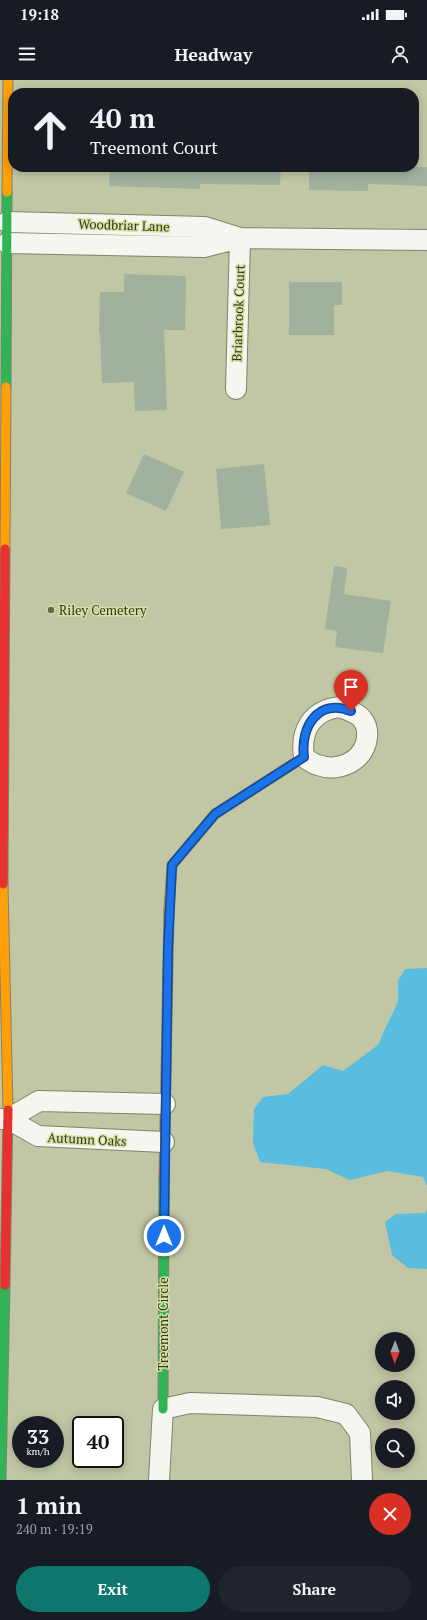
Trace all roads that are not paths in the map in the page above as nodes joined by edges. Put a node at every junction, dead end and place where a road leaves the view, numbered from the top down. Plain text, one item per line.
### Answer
1 (8, 80) edge
2 (7, 222) junction
3 (240, 238) junction
4 (427, 240) edge
5 (7, 243) junction
6 (236, 389) dead end
7 (3, 401) edge
8 (2, 642) edge
9 (304, 757) dead end
10 (2, 886) edge
11 (165, 1104) junction
12 (4, 1119) edge
13 (164, 1142) junction
14 (163, 1409) junction
15 (1, 1480) edge
16 (159, 1480) edge
17 (362, 1480) edge

1 - 2 street
2 - 3 street, Woodbriar Lane
2 - 5 street
3 - 4 street, Woodbriar Lane
3 - 5 street, Woodbriar Lane
3 - 6 street, Briarbrook Court
5 - 7 street
7 - 8 street
8 - 10 street
9 - 11 street, Treemont Circle
10 - 12 street
11 - 12 street
11 - 13 street, Treemont Circle
12 - 13 street, Autumn Oaks
12 - 15 street
13 - 14 street, Treemont Circle
14 - 16 street, Treemont Circle
14 - 17 street

